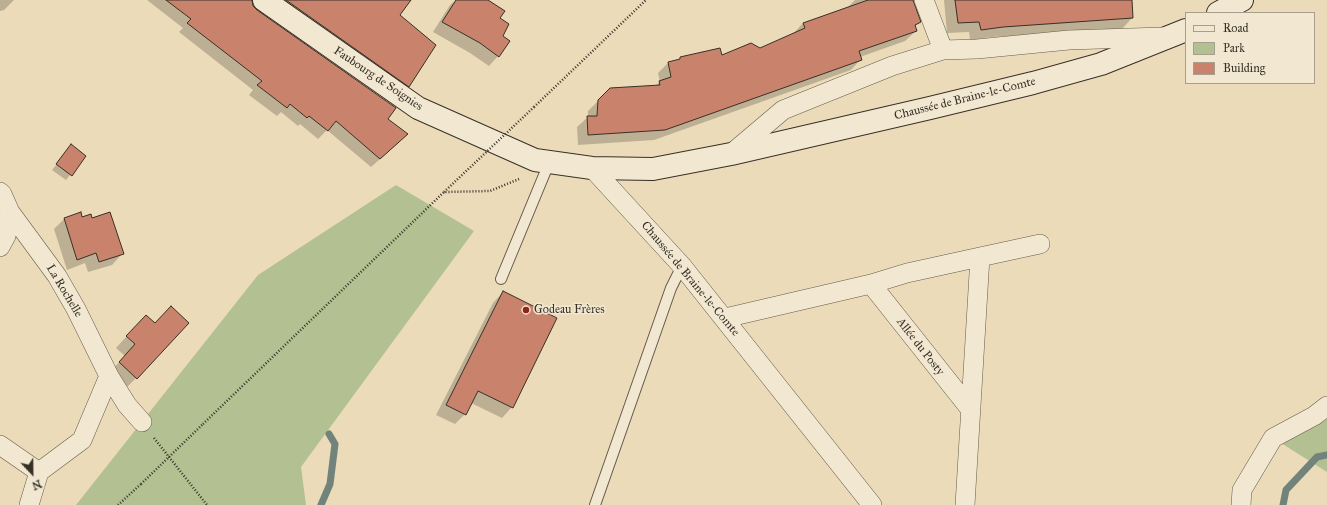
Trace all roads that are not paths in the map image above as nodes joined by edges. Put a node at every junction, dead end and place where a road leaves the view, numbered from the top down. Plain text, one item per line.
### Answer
1 (264, 0) edge
2 (924, 0) edge
3 (1242, 0) edge
4 (1220, 12) edge
5 (1179, 33) edge
6 (943, 50) junction
7 (731, 154) junction
8 (542, 161) junction
9 (592, 168) junction
10 (0, 192) edge
11 (10, 212) junction
12 (1040, 244) dead end
13 (0, 247) edge
14 (980, 257) junction
15 (682, 266) junction
16 (501, 279) dead end
17 (870, 284) junction
18 (725, 318) junction
19 (109, 376) junction
20 (1327, 406) edge
21 (971, 410) junction
22 (142, 422) road end
23 (0, 444) edge
24 (39, 472) junction
25 (29, 505) edge
26 (595, 505) edge
27 (872, 505) edge
28 (965, 505) edge
29 (1241, 505) edge

1 - 8 street, Faubourg de Soignies
2 - 6 street
3 - 4 street
5 - 6 street, Chaussée de Braine-le-Comte
5 - 7 street, Chaussée de Braine-le-Comte
6 - 7 street, Chaussée de Braine-le-Comte
7 - 9 street, Chaussée de Braine-le-Comte
8 - 9 street, Faubourg de Soignies
8 - 16 lane
9 - 15 street, Chaussée de Braine-le-Comte
10 - 11 street, La Rochelle
11 - 13 street
11 - 19 street, La Rochelle
12 - 14 street
14 - 17 street
14 - 21 street
15 - 18 street, Chaussée de Braine-le-Comte
15 - 26 lane
17 - 18 street
17 - 21 street, Allée du Posty
18 - 27 street, Chaussée de Braine-le-Comte
19 - 22 street, La Rochelle
19 - 24 street
20 - 29 street
21 - 28 street
23 - 24 street
24 - 25 street

